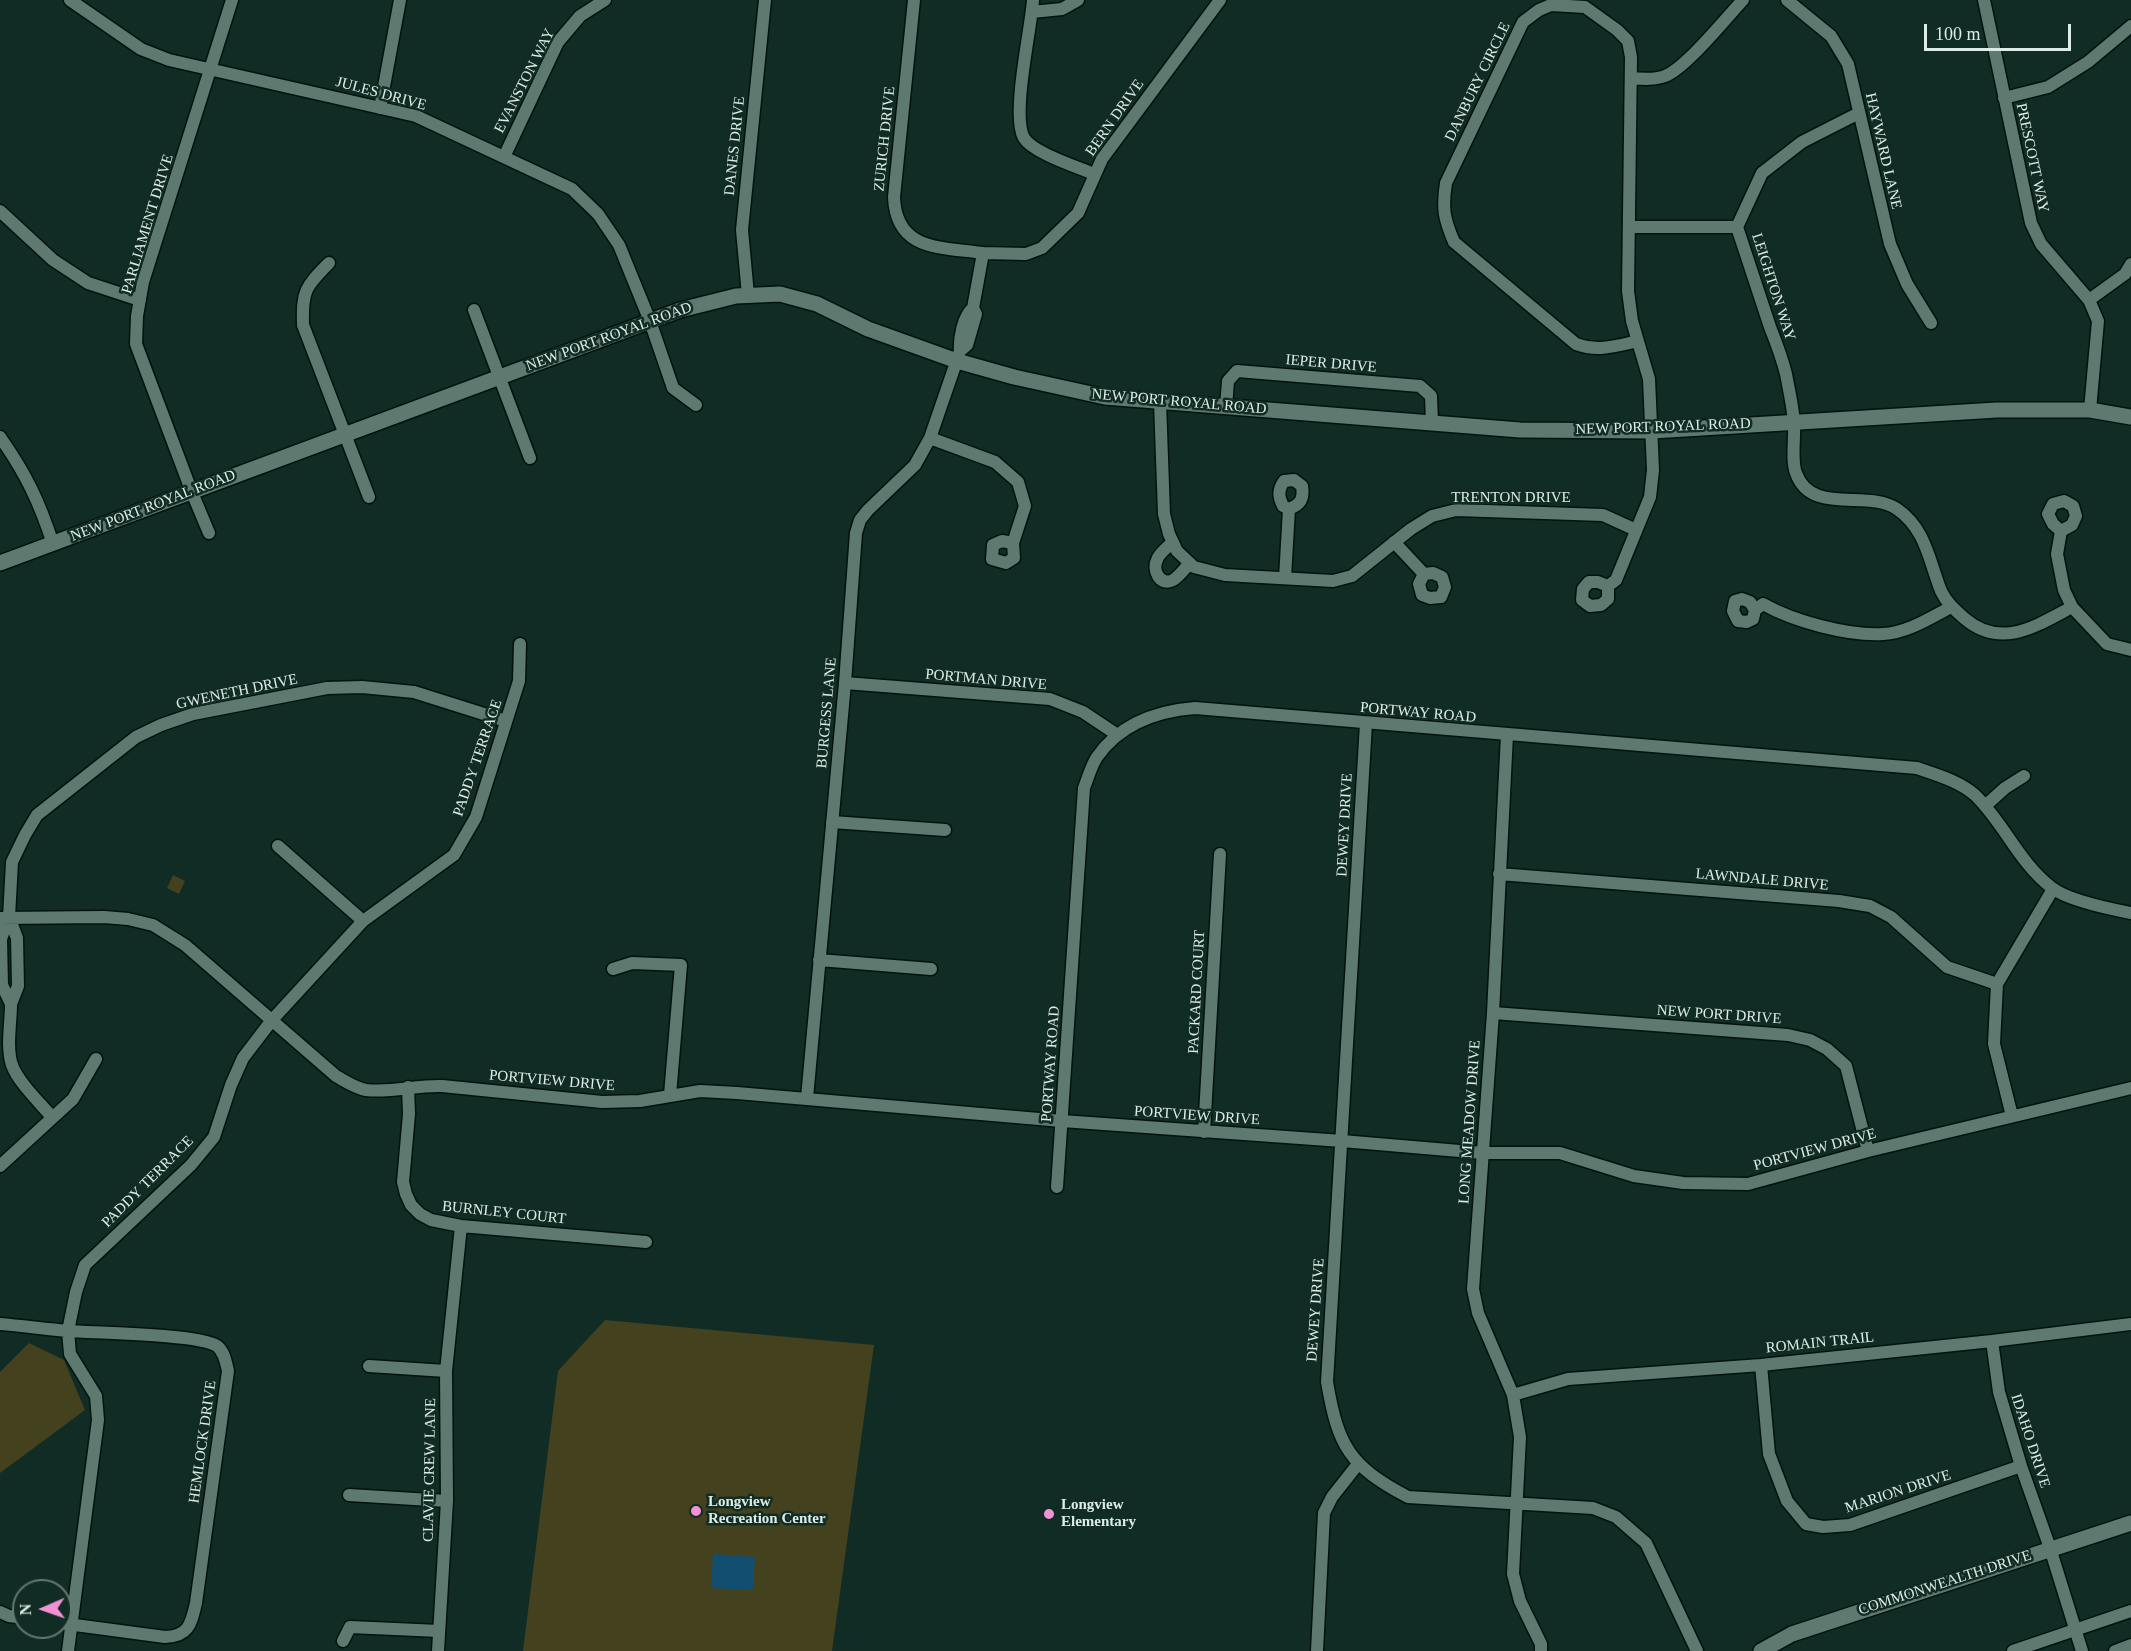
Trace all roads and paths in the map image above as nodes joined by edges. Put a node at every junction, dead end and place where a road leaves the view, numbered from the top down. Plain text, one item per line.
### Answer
1 (70, 0) edge
2 (232, 0) edge
3 (400, 0) edge
4 (605, 0) edge
5 (765, 0) edge
6 (914, 0) edge
7 (1078, 0) edge
8 (1220, 0) edge
9 (1743, 0) edge
10 (1788, 0) edge
11 (1984, 0) edge
12 (1032, 6) edge
13 (2131, 26) edge
14 (212, 69) junction
15 (1632, 78) junction
16 (2004, 98) junction
17 (380, 108) junction
18 (1859, 113) junction
19 (504, 157) junction
20 (1094, 174) junction
21 (0, 211) edge
22 (1629, 227) junction
23 (1737, 227) junction
24 (983, 253) junction
25 (329, 263) dead end
26 (2131, 264) edge
27 (748, 296) junction
28 (140, 300) junction
29 (2089, 300) junction
30 (474, 310) dead end
31 (650, 321) junction
32 (1931, 323) dead end
33 (1638, 341) junction
34 (958, 356) junction
35 (499, 377) junction
36 (1160, 402) junction
37 (696, 405) dead end
38 (1226, 407) junction
39 (2090, 410) junction
40 (2131, 417) edge
41 (1794, 422) junction
42 (1432, 423) junction
43 (1652, 431) junction
44 (343, 434) junction
45 (0, 436) edge
46 (930, 438) junction
47 (530, 458) dead end
48 (191, 490) junction
49 (369, 497) dead end
50 (1289, 509) dead end
51 (1636, 530) junction
52 (2061, 531) dead end
53 (209, 533) dead end
54 (1173, 542) junction
55 (1394, 542) junction
56 (1013, 543) dead end
57 (53, 544) junction
58 (0, 563) edge
59 (1190, 563) junction
60 (1424, 574) dead end
61 (1285, 578) junction
62 (1608, 586) dead end
63 (1951, 607) junction
64 (2072, 607) junction
65 (1755, 610) dead end
66 (520, 644) dead end
67 (2131, 650) edge
68 (845, 683) junction
69 (506, 720) junction
70 (1365, 723) junction
71 (1116, 734) junction
72 (1507, 735) junction
73 (2024, 776) dead end
74 (1985, 806) junction
75 (832, 822) junction
76 (945, 830) dead end
77 (278, 846) dead end
78 (1220, 854) dead end
79 (1499, 874) junction
80 (2053, 889) junction
81 (2131, 913) edge
82 (4, 917) edge
83 (363, 921) junction
84 (819, 960) junction
85 (613, 969) dead end
86 (931, 969) dead end
87 (1997, 984) junction
88 (1493, 1013) junction
89 (272, 1020) junction
90 (5, 1050) edge
91 (96, 1059) dead end
92 (408, 1088) junction
93 (2131, 1088) edge
94 (670, 1095) junction
95 (807, 1098) junction
96 (2012, 1116) junction
97 (52, 1117) junction
98 (1062, 1121) junction
99 (1204, 1132) junction
100 (1342, 1141) junction
101 (1868, 1151) junction
102 (1483, 1153) junction
103 (0, 1166) edge
104 (1057, 1187) dead end
105 (461, 1226) junction
106 (646, 1242) dead end
107 (0, 1324) edge
108 (2131, 1324) edge
109 (68, 1331) junction
110 (1992, 1341) junction
111 (1761, 1365) junction
112 (369, 1366) dead end
113 (446, 1371) junction
114 (1513, 1395) junction
115 (1358, 1464) junction
116 (2021, 1466) junction
117 (349, 1495) dead end
118 (447, 1501) junction
119 (1516, 1503) junction
120 (2131, 1523) edge
121 (2050, 1548) junction
122 (72, 1586) edge
123 (2131, 1611) edge
124 (72, 1625) edge
125 (2075, 1630) junction
126 (439, 1631) junction
127 (343, 1641) dead end
128 (2131, 1645) edge
129 (1544, 1649) edge
130 (438, 1651) edge
131 (1317, 1651) edge
132 (1697, 1651) edge
133 (1761, 1651) edge
134 (2013, 1651) edge
135 (2082, 1651) edge
136 (2115, 1651) edge

1 - 14 street, JULES DRIVE
2 - 14 street, PARLIAMENT DRIVE
3 - 17 street
4 - 19 street, EVANSTON WAY
5 - 27 street, DANES DRIVE
6 - 24 street, ZURICH DRIVE
7 - 12 street
8 - 20 street, BERN DRIVE
9 - 15 street
10 - 18 street, HAYWARD LANE
11 - 16 street, PRESCOTT WAY
12 - 20 street
13 - 16 street
14 - 17 street, JULES DRIVE
14 - 28 street, PARLIAMENT DRIVE
15 - 22 street, DANBURY CIRCLE
15 - 33 street, DANBURY CIRCLE
16 - 29 street, PRESCOTT WAY
17 - 19 street, JULES DRIVE
18 - 23 street, LEIGHTON WAY
18 - 32 street, HAYWARD LANE
19 - 31 street, JULES DRIVE
20 - 24 street, BERN DRIVE
21 - 28 street
22 - 23 street
22 - 33 street, DANBURY CIRCLE
23 - 41 street, LEIGHTON WAY
24 - 34 street
25 - 44 street
26 - 29 street
27 - 31 street, NEW PORT ROYAL ROAD
27 - 34 street, NEW PORT ROYAL ROAD
28 - 48 street, PARLIAMENT DRIVE
29 - 39 street, PRESCOTT WAY
30 - 35 street
31 - 35 street, NEW PORT ROYAL ROAD
31 - 37 street, JULES DRIVE
33 - 43 street, DANBURY CIRCLE
34 - 36 street, NEW PORT ROYAL ROAD
34 - 46 street, BURGESS LANE
35 - 44 street, NEW PORT ROYAL ROAD
35 - 47 street
36 - 38 street, NEW PORT ROYAL ROAD
36 - 54 street
38 - 42 street, NEW PORT ROYAL ROAD
38 - 42 street, IEPER DRIVE
39 - 40 street, NEW PORT ROYAL ROAD
39 - 41 street, NEW PORT ROYAL ROAD
41 - 43 street, NEW PORT ROYAL ROAD
41 - 63 street, LEIGHTON WAY
42 - 43 street, NEW PORT ROYAL ROAD
43 - 51 street, DANBURY CIRCLE
44 - 48 street, NEW PORT ROYAL ROAD
44 - 49 street
45 - 57 street
46 - 56 street
46 - 68 street, BURGESS LANE
48 - 53 street, PARLIAMENT DRIVE
48 - 57 street, NEW PORT ROYAL ROAD
50 - 61 street
51 - 55 street, TRENTON DRIVE
51 - 62 street, DANBURY CIRCLE
52 - 64 street
54 - 59 street
54 - 59 street
55 - 60 street
55 - 61 street, TRENTON DRIVE
57 - 58 street, NEW PORT ROYAL ROAD
59 - 61 street, TRENTON DRIVE
63 - 64 street
63 - 65 street
64 - 67 street
66 - 69 street, PADDY TERRACE
68 - 71 street, PORTMAN DRIVE
68 - 75 street, BURGESS LANE
69 - 82 street, GWENETH DRIVE
69 - 83 street, PADDY TERRACE
70 - 71 street, PORTWAY ROAD
70 - 72 street, PORTWAY ROAD
70 - 100 street, DEWEY DRIVE
71 - 98 street, PORTWAY ROAD
72 - 74 street, PORTWAY ROAD
72 - 79 street, LONG MEADOW DRIVE
73 - 74 street
74 - 80 street, PORTWAY ROAD
75 - 76 street
75 - 84 street, BURGESS LANE
77 - 83 street
78 - 99 street, PACKARD COURT
79 - 87 street, LAWNDALE DRIVE
79 - 88 street, LONG MEADOW DRIVE
80 - 81 street, PORTWAY ROAD
80 - 87 street
82 - 89 street, PORTVIEW DRIVE
82 - 90 street, GWENETH DRIVE
83 - 89 street, PADDY TERRACE
84 - 86 street
84 - 95 street, BURGESS LANE
85 - 94 street
87 - 96 street
88 - 101 street, NEW PORT DRIVE
88 - 102 street, LONG MEADOW DRIVE
89 - 92 street, PORTVIEW DRIVE
89 - 109 street, PADDY TERRACE
90 - 97 street, GWENETH DRIVE
91 - 97 street
92 - 94 street, PORTVIEW DRIVE
92 - 105 street, BURNLEY COURT
93 - 96 street, PORTVIEW DRIVE
94 - 95 street, PORTVIEW DRIVE
95 - 98 street, PORTVIEW DRIVE
96 - 101 street, PORTVIEW DRIVE
97 - 103 street
98 - 99 street, PORTVIEW DRIVE
98 - 104 street, PORTWAY ROAD
99 - 100 street, PORTVIEW DRIVE
100 - 102 street, PORTVIEW DRIVE
100 - 115 street, DEWEY DRIVE
101 - 102 street, PORTVIEW DRIVE
102 - 114 street, LONG MEADOW DRIVE
105 - 106 street, BURNLEY COURT
105 - 113 street, CLAVIE CREW LANE
107 - 109 street, HEMLOCK DRIVE
108 - 110 street, ROMAIN TRAIL
109 - 122 street, PADDY TERRACE
109 - 124 street, HEMLOCK DRIVE
110 - 111 street, ROMAIN TRAIL
110 - 116 street, IDAHO DRIVE
111 - 114 street, ROMAIN TRAIL
111 - 116 street, MARION DRIVE
112 - 113 street
113 - 118 street, CLAVIE CREW LANE
114 - 119 street, LONG MEADOW DRIVE
115 - 119 street, DEWEY DRIVE
115 - 131 street
116 - 121 street, IDAHO DRIVE
117 - 118 street
118 - 126 street, CLAVIE CREW LANE
119 - 129 street, LONG MEADOW DRIVE
119 - 132 street, DEWEY DRIVE
120 - 121 street, COMMONWEALTH DRIVE
121 - 125 street, IDAHO DRIVE
121 - 133 street, COMMONWEALTH DRIVE
123 - 125 street
125 - 134 street
125 - 135 street, IDAHO DRIVE
126 - 127 street
126 - 130 street, CLAVIE CREW LANE
128 - 136 street

